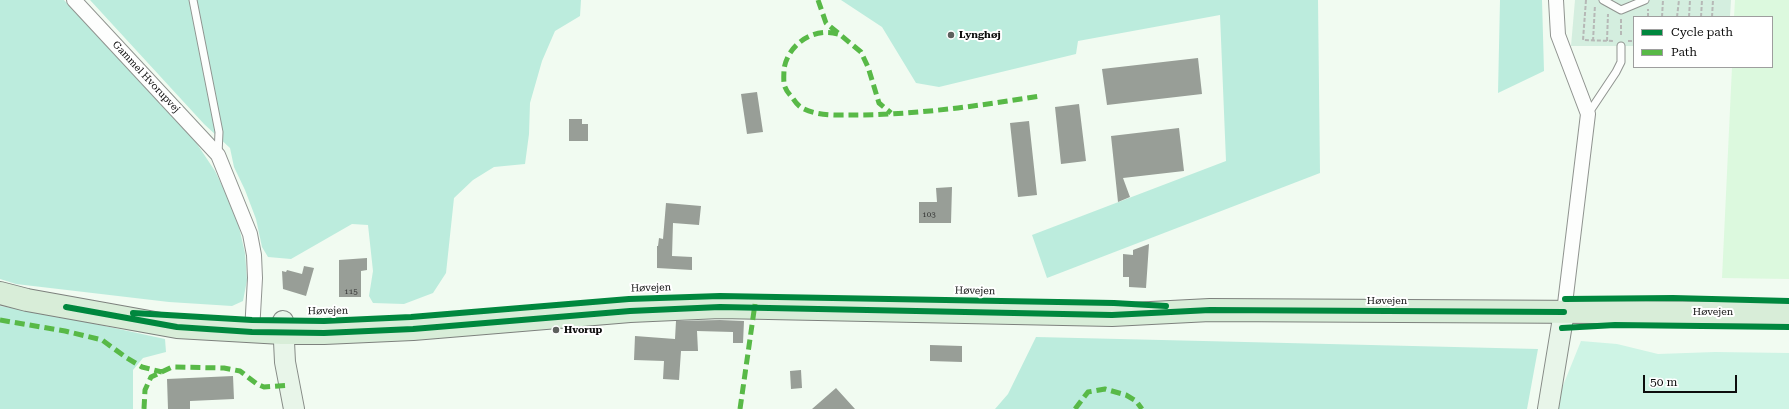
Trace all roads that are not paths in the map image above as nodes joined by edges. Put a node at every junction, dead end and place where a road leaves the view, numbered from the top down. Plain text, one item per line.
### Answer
1 (74, 0) edge
2 (193, 0) edge
3 (1556, 0) edge
4 (1645, 0) edge
5 (1605, 1) edge
6 (1621, 44) road end
7 (1588, 114) junction
8 (218, 154) junction
9 (0, 293) edge
10 (1564, 312) junction
11 (1789, 313) edge
12 (252, 326) junction
13 (283, 327) junction
14 (294, 409) edge
15 (1548, 409) edge

1 - 8 street, Gammel Hvorupvej
2 - 8 lane, Gammel Hvorupvej
3 - 7 street
4 - 5 lane
6 - 7 lane
7 - 10 street
8 - 12 street, Gammel Hvorupvej
9 - 12 main road, Høvejen
10 - 11 main road, Høvejen
10 - 13 main road, Høvejen
10 - 15 street
12 - 13 main road, Høvejen
13 - 14 street

